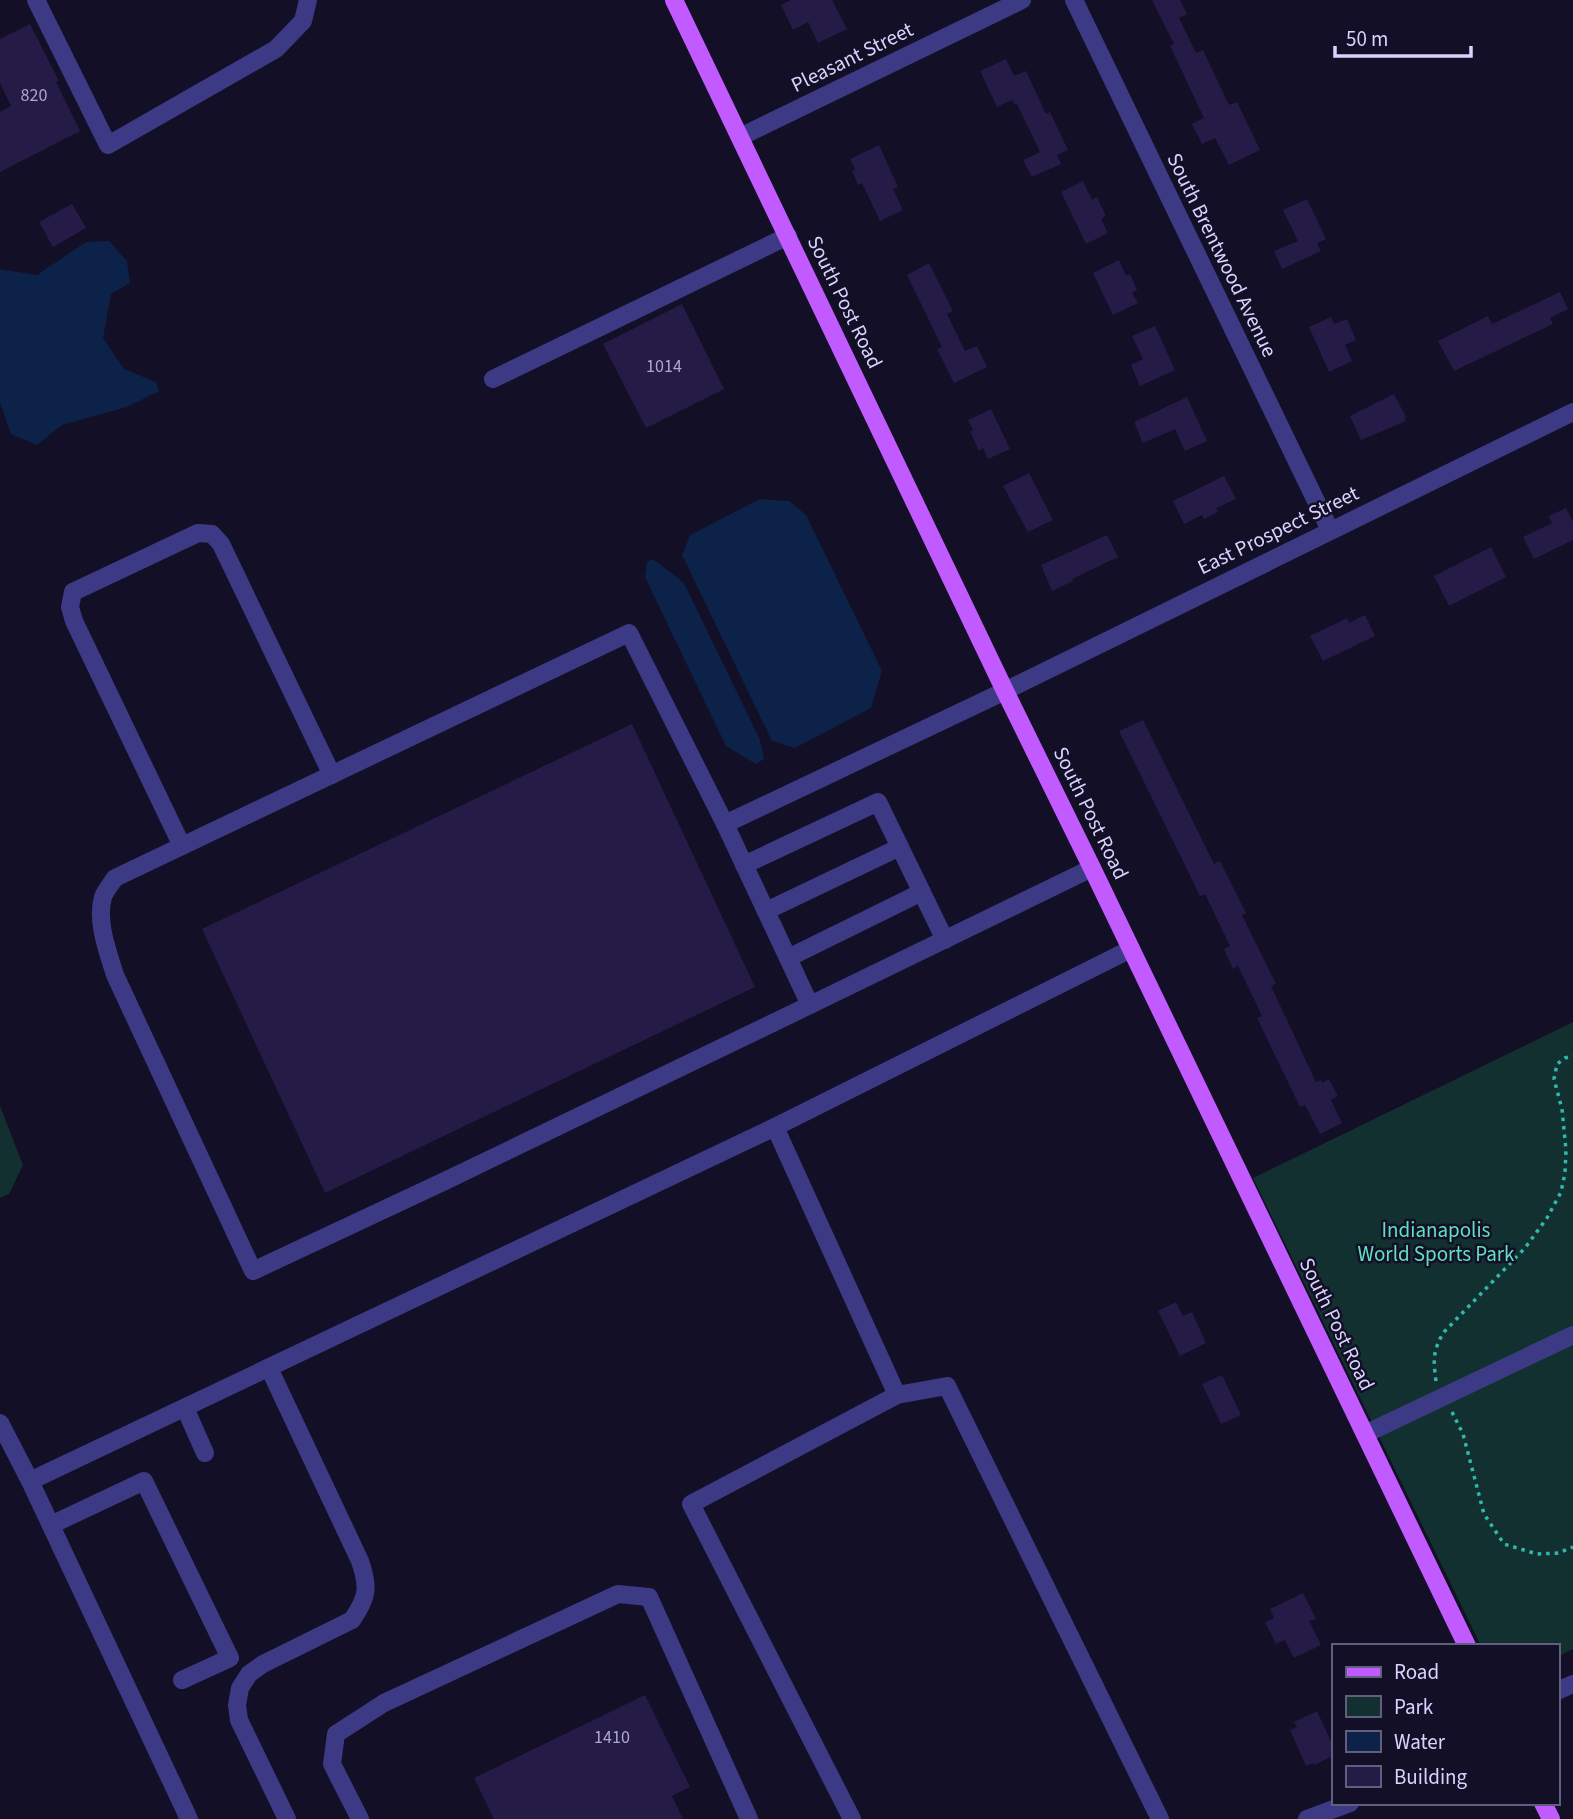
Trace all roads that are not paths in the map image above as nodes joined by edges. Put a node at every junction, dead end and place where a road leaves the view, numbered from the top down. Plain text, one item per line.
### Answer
1 (36, 0) edge
2 (308, 0) edge
3 (674, 0) edge
4 (1022, 0) edge
5 (1074, 0) edge
6 (740, 137) junction
7 (788, 236) junction
8 (493, 379) dead end
9 (1573, 412) edge
10 (1330, 530) junction
11 (1005, 691) junction
12 (332, 775) junction
13 (725, 824) junction
14 (182, 846) junction
15 (900, 848) junction
16 (744, 865) junction
17 (1092, 868) junction
18 (922, 892) junction
19 (766, 911) junction
20 (944, 940) junction
21 (1131, 948) junction
22 (788, 958) junction
23 (810, 1005) junction
24 (775, 1128) junction
25 (1573, 1335) edge
26 (269, 1368) junction
27 (897, 1395) junction
28 (185, 1408) junction
29 (0, 1423) edge
30 (1365, 1434) junction
31 (205, 1453) dead end
32 (30, 1481) junction
33 (51, 1525) junction
34 (1466, 1644) edge
35 (182, 1680) dead end
36 (1345, 1805) edge
37 (189, 1819) edge
38 (287, 1819) edge
39 (360, 1819) edge
40 (749, 1819) edge
41 (852, 1819) edge
42 (1160, 1819) edge
43 (1307, 1819) edge

1 - 2 street
3 - 6 main road, South Post Road
4 - 6 street, Pleasant Street
5 - 10 street, South Brentwood Avenue
6 - 7 main road, South Post Road
7 - 8 street
7 - 11 main road, South Post Road
9 - 10 street, East Prospect Street
10 - 11 street, East Prospect Street
11 - 13 street, East Prospect Street
11 - 17 main road, South Post Road
12 - 13 street
12 - 14 street
12 - 14 street
13 - 16 street
14 - 23 street
15 - 16 street
15 - 18 street
15 - 19 street
16 - 19 street
17 - 20 street
17 - 21 main road, South Post Road
18 - 20 street
18 - 22 street
19 - 22 street
20 - 23 street
21 - 24 street
21 - 30 main road, South Post Road
22 - 23 street
24 - 26 street
24 - 27 street
25 - 30 street
26 - 28 street
26 - 38 street
27 - 41 street
27 - 42 street
28 - 31 street
28 - 32 street
29 - 32 street
30 - 34 main road, South Post Road
32 - 33 street
33 - 35 street
33 - 37 street
36 - 43 street
39 - 40 street

